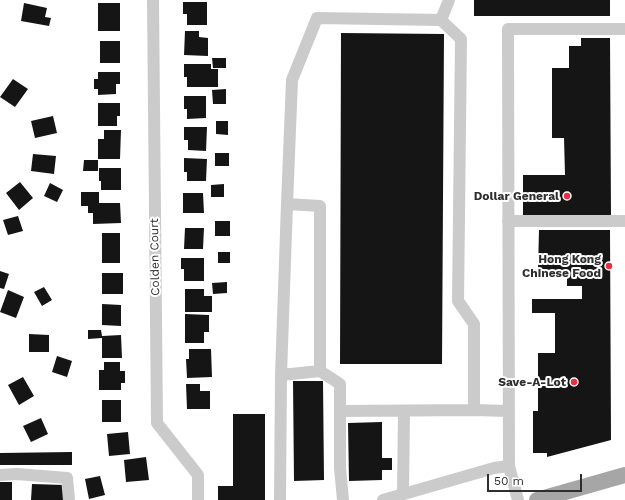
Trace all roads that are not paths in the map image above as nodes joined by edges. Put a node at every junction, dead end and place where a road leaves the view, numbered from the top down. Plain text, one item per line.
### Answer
1 (152, 0) edge
2 (449, 0) edge
3 (441, 20) junction
4 (625, 29) edge
5 (287, 204) junction
6 (508, 222) junction
7 (625, 222) edge
8 (320, 371) junction
9 (281, 374) junction
10 (474, 410) junction
11 (340, 411) junction
12 (404, 411) junction
13 (508, 411) junction
14 (509, 466) junction
15 (0, 475) edge
16 (625, 475) edge
17 (403, 494) junction
18 (69, 500) edge
19 (198, 500) edge
20 (280, 500) edge
21 (343, 500) edge
22 (383, 500) edge
23 (518, 500) edge
24 (537, 500) edge

1 - 19 street, Colden Court
2 - 3 street
3 - 5 street
3 - 10 street
4 - 6 street
5 - 8 street
5 - 9 street
6 - 7 street
6 - 13 street
8 - 9 street
8 - 11 street
9 - 20 street
10 - 12 street
10 - 13 street
11 - 12 street
11 - 21 street
12 - 17 street
13 - 14 street
14 - 17 street
14 - 23 street
15 - 18 street
16 - 24 main road
17 - 22 street

